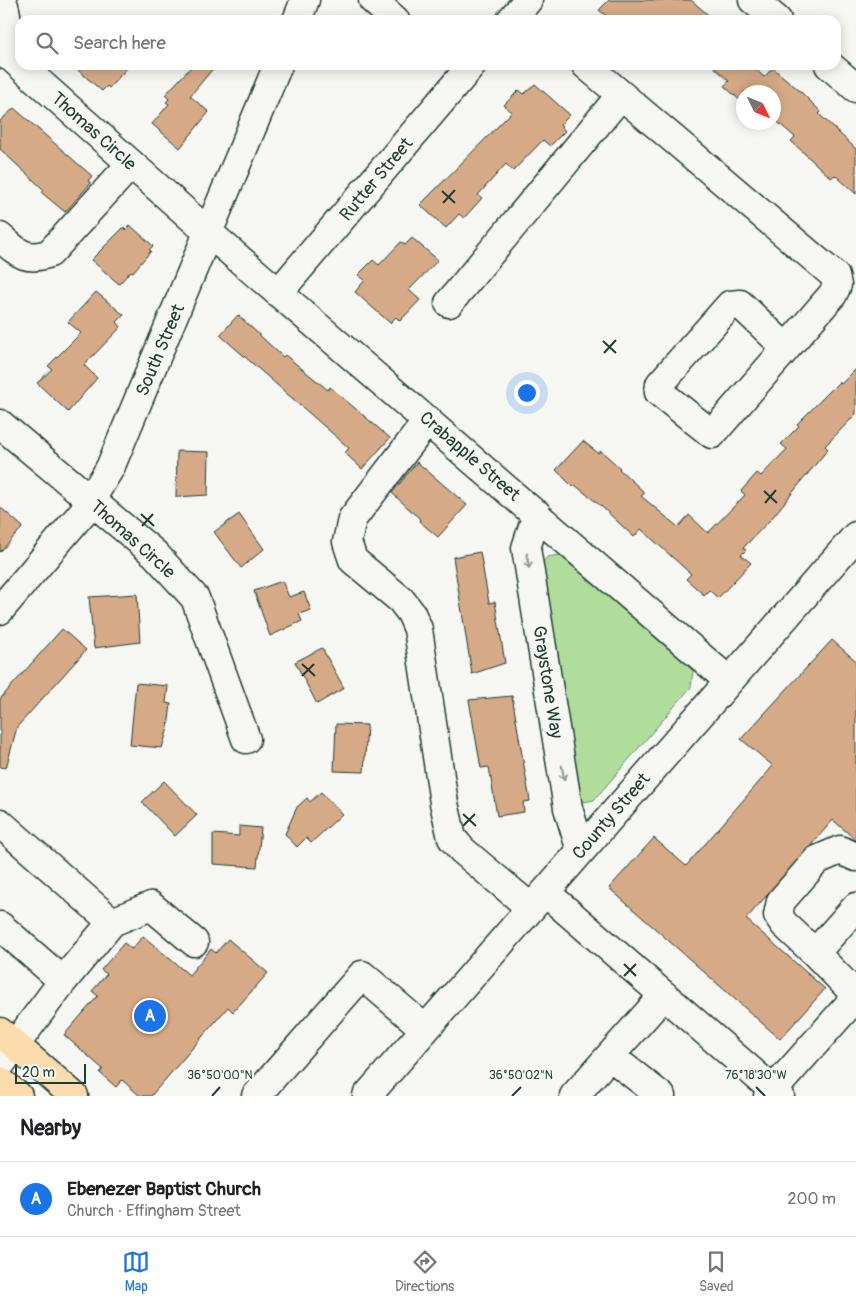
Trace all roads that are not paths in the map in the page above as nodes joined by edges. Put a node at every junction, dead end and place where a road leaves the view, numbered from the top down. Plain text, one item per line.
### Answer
1 (2, 0) edge
2 (305, 0) edge
3 (373, 0) edge
4 (753, 0) edge
5 (299, 15) edge
6 (390, 15) edge
7 (770, 15) edge
8 (2, 52) edge
9 (15, 63) edge
10 (23, 70) edge
11 (276, 70) edge
12 (459, 70) edge
13 (592, 70) edge
14 (621, 95) junction
15 (131, 164) junction
16 (209, 233) junction
17 (0, 237) edge
18 (279, 292) junction
19 (450, 303) dead end
20 (785, 347) junction
21 (428, 420) junction
22 (0, 424) edge
23 (91, 500) junction
24 (537, 514) junction
25 (856, 536) edge
26 (0, 610) edge
27 (729, 682) junction
28 (246, 739) dead end
29 (0, 823) edge
30 (581, 851) junction
31 (856, 857) edge
32 (538, 900) junction
33 (856, 907) edge
34 (112, 922) junction
35 (0, 926) edge
36 (194, 942) dead end
37 (815, 953) junction
38 (63, 980) junction
39 (664, 995) junction
40 (856, 996) edge
41 (425, 1029) junction
42 (5, 1048) edge
43 (610, 1056) junction
44 (0, 1081) edge
45 (774, 1094) edge
46 (18, 1096) edge
47 (74, 1096) edge
48 (256, 1096) edge
49 (367, 1096) edge
50 (574, 1096) edge
51 (661, 1096) edge

1 - 8 street
2 - 5 street
3 - 6 street
4 - 7 street
8 - 9 street, Thomas Circle
10 - 15 street, Thomas Circle
11 - 16 street, South Street
12 - 18 street, Rutter Street
13 - 14 street
14 - 19 street
14 - 20 street
15 - 16 street, Thomas Circle
15 - 17 street
16 - 18 street, Crabapple Street
16 - 23 street, South Street
18 - 21 street, Crabapple Street
20 - 20 street
21 - 24 street, Crabapple Street
21 - 32 street
22 - 23 street, Thomas Circle
23 - 26 street, South Street
23 - 28 street, Thomas Circle
24 - 27 street, Crabapple Street
24 -> 30 street, Graystone Way
25 - 27 street, County Street
27 - 30 street, County Street
29 - 34 street
30 - 32 street, County Street
31 - 37 street
32 - 39 street
32 - 41 street, County Street
33 - 37 street
34 - 36 street
34 - 38 street
35 - 38 street
37 - 40 street
38 - 42 street
39 - 43 street
39 - 45 street
40 - 45 street
41 - 48 street
41 - 49 street, County Street
42 - 47 main road
43 - 50 street
43 - 51 street
44 - 46 main road

